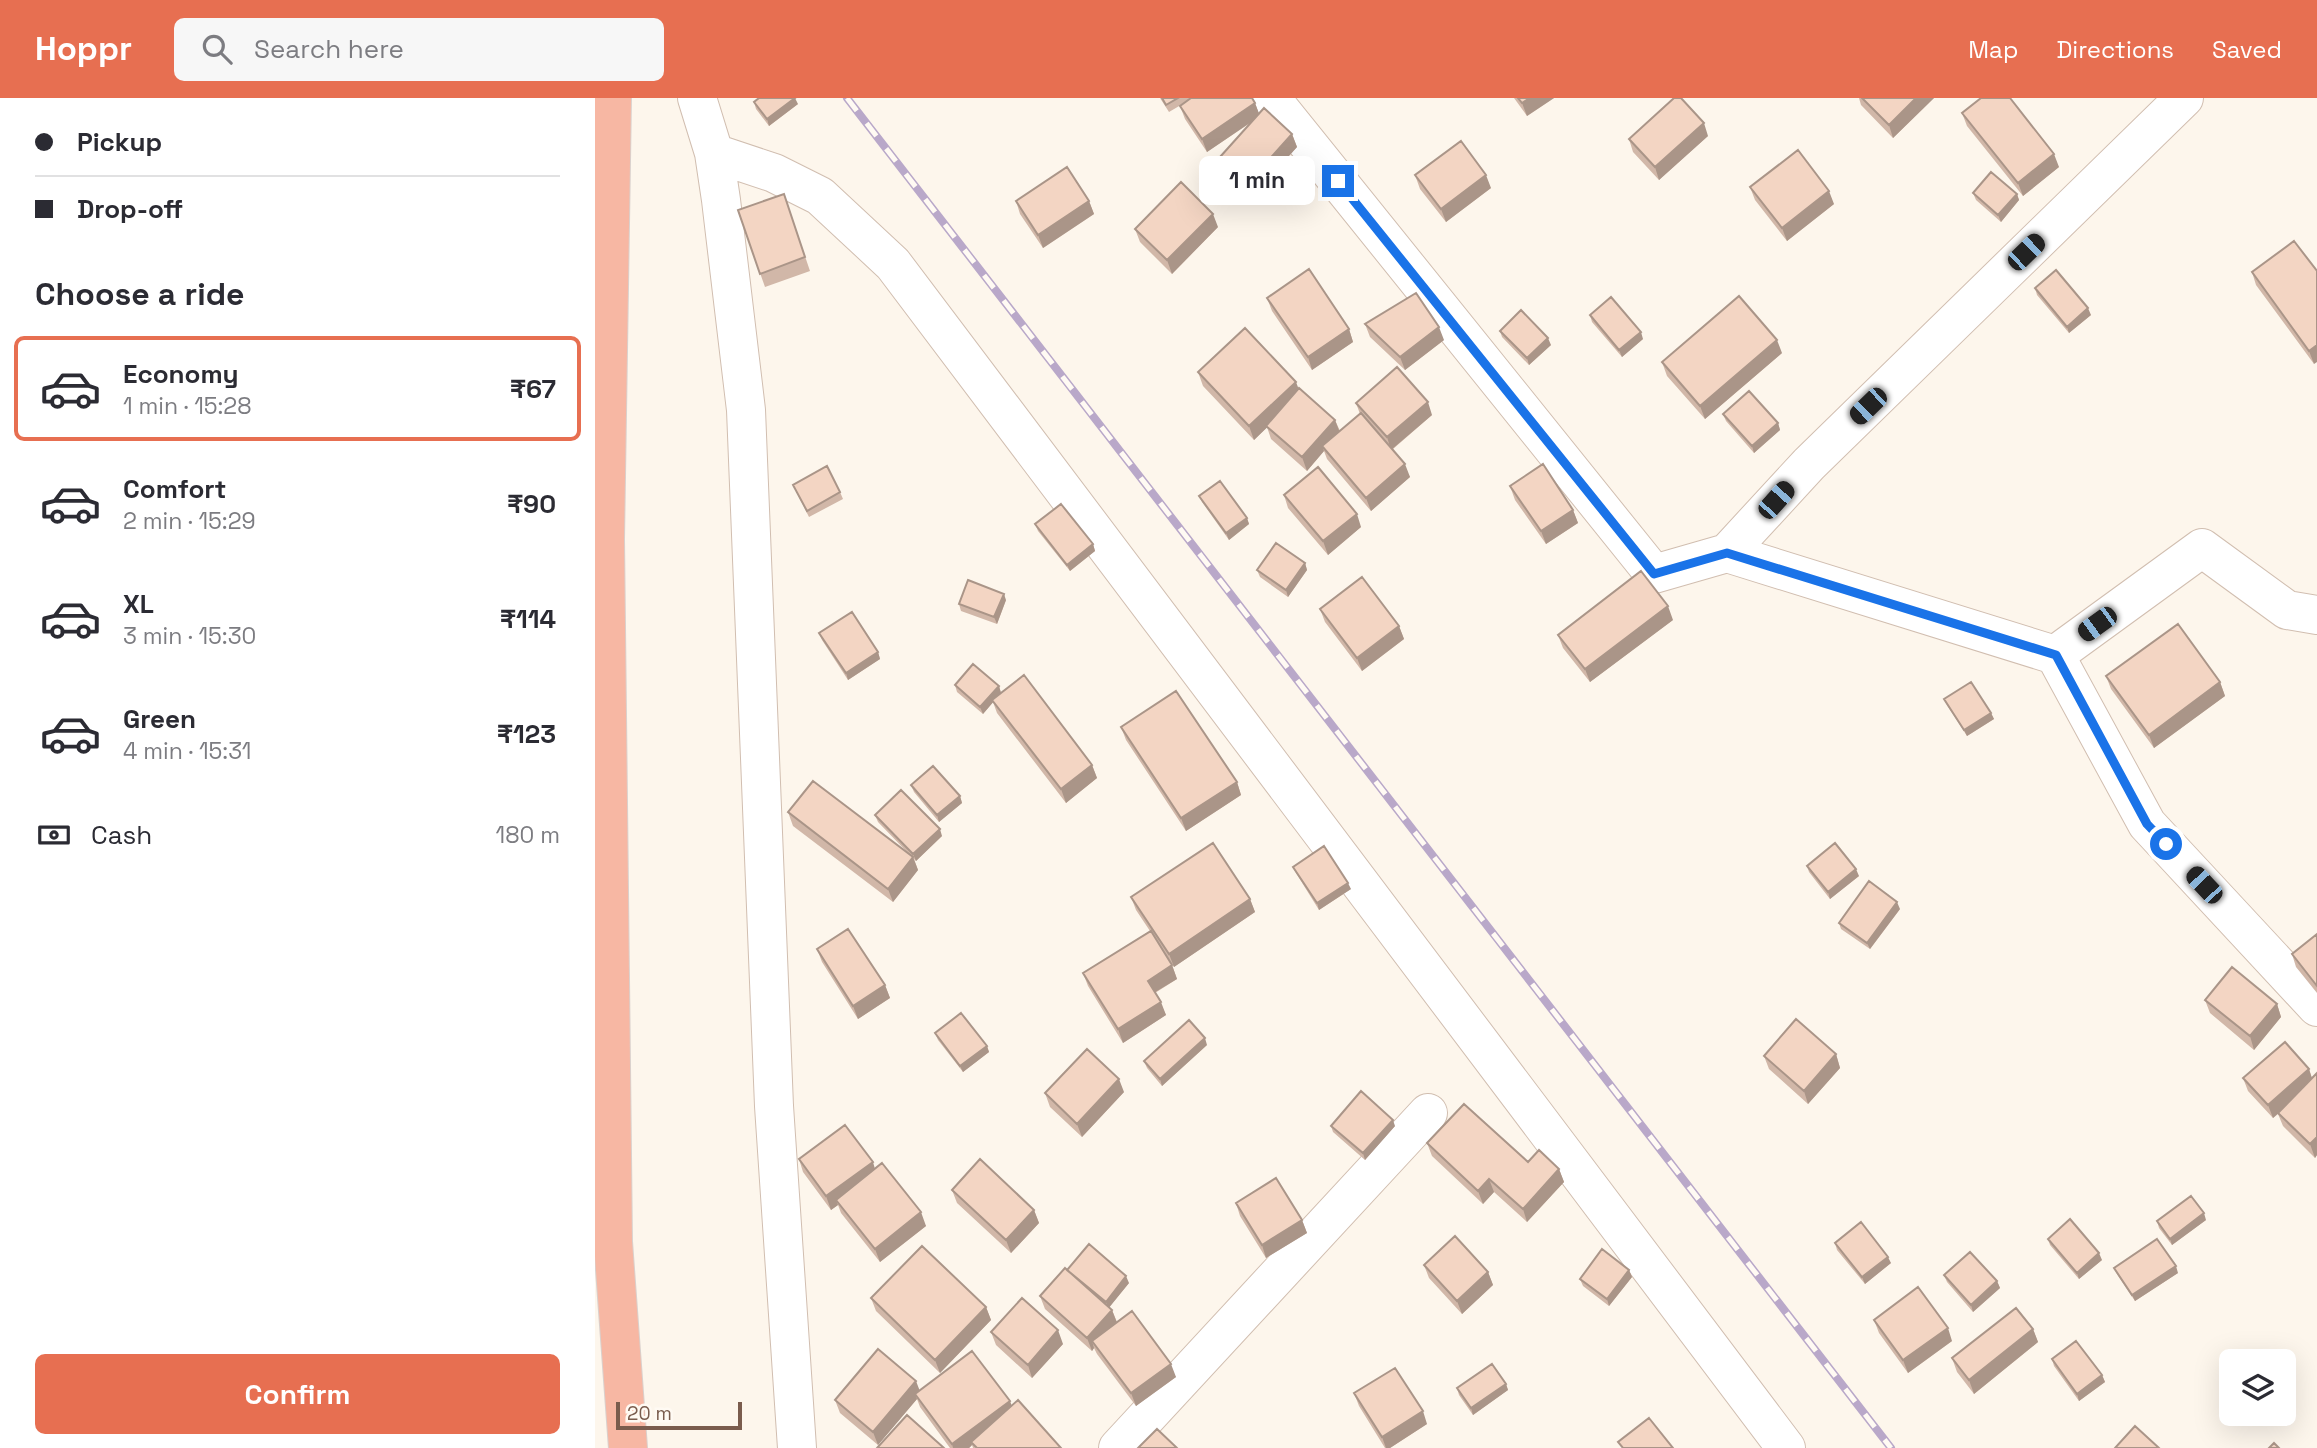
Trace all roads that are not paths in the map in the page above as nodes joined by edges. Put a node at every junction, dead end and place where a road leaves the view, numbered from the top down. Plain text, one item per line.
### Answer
1 (613, 98) edge
2 (697, 98) edge
3 (1271, 98) edge
4 (2184, 98) edge
5 (714, 153) junction
6 (1727, 553) junction
7 (2317, 615) edge
8 (2056, 655) junction
9 (2317, 1007) edge
10 (1428, 1114) dead end
11 (628, 1448) edge
12 (797, 1448) edge
13 (1118, 1448) edge
14 (1786, 1448) edge

1 - 11 highway
2 - 5 street
3 - 6 street
4 - 6 street
5 - 12 street
5 - 14 street
6 - 8 street
7 - 8 street
8 - 9 street
10 - 13 street

